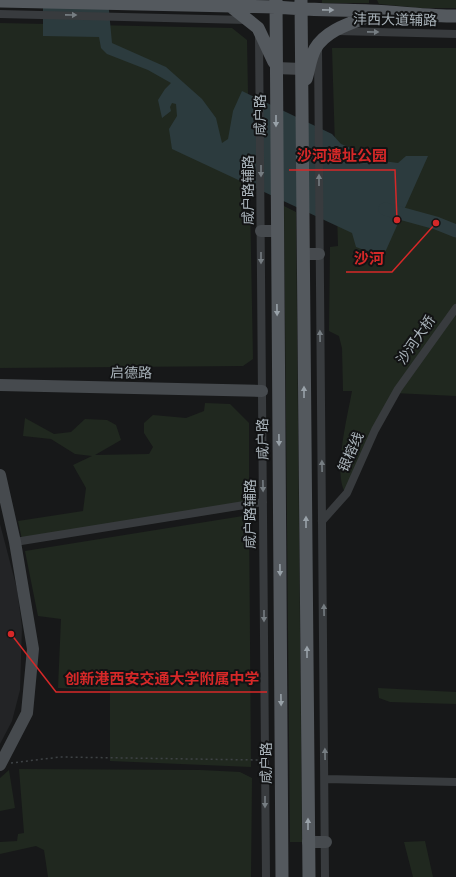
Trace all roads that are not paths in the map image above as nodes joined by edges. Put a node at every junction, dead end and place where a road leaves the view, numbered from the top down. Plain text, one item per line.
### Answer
1 (0, 1) edge
2 (276, 3) edge
3 (302, 5) edge
4 (229, 6) junction
5 (33, 8) junction
6 (375, 8) edge
7 (0, 14) edge
8 (456, 16) edge
9 (248, 20) junction
10 (259, 30) junction
11 (334, 31) junction
12 (456, 34) edge
13 (318, 45) junction
14 (276, 66) junction
15 (302, 69) junction
16 (302, 94) junction
17 (261, 231) junction
18 (277, 231) junction
19 (303, 254) junction
20 (319, 254) junction
21 (456, 308) edge
22 (0, 385) edge
23 (398, 389) joint
24 (262, 391) junction
25 (0, 475) edge
26 (263, 502) junction
27 (322, 521) junction
28 (15, 542) junction
29 (0, 765) edge
30 (326, 779) junction
31 (456, 782) edge
32 (308, 842) junction
33 (326, 842) junction
34 (266, 877) edge
35 (282, 877) edge
36 (309, 877) edge
37 (325, 877) edge

1 - 5 main road
2 - 3 main road
2 - 4 main road
2 - 14 main road, 咸户路
3 -> 6 main road
3 - 15 main road
4 - 5 main road
4 - 9 main road
5 - 7 street
5 -> 9 street
6 - 8 main road
6 - 11 main road
9 - 10 main road
10 - 14 main road
10 -> 17 street, 咸户路辅路
11 -> 12 street, 沣西大道辅路
11 - 13 main road
13 - 16 main road
20 -> 13 street
14 - 15 street
14 -> 18 main road, 咸户路
15 - 16 main road
16 - 19 main road
17 - 18 street
17 -> 24 street, 咸户路辅路
18 -> 35 main road, 咸户路
19 - 20 street
32 -> 19 main road
27 -> 20 street
21 - 23 street, 沙河大桥
22 - 24 street, 启德路
23 - 27 street, 银榕线
24 -> 26 street, 咸户路辅路
25 - 28 street
26 - 28 street
26 -> 34 street, 咸户路辅路
30 -> 27 street
28 - 29 street
30 - 31 street
30 - 33 street
32 - 33 street
32 - 36 main road
33 - 37 street

